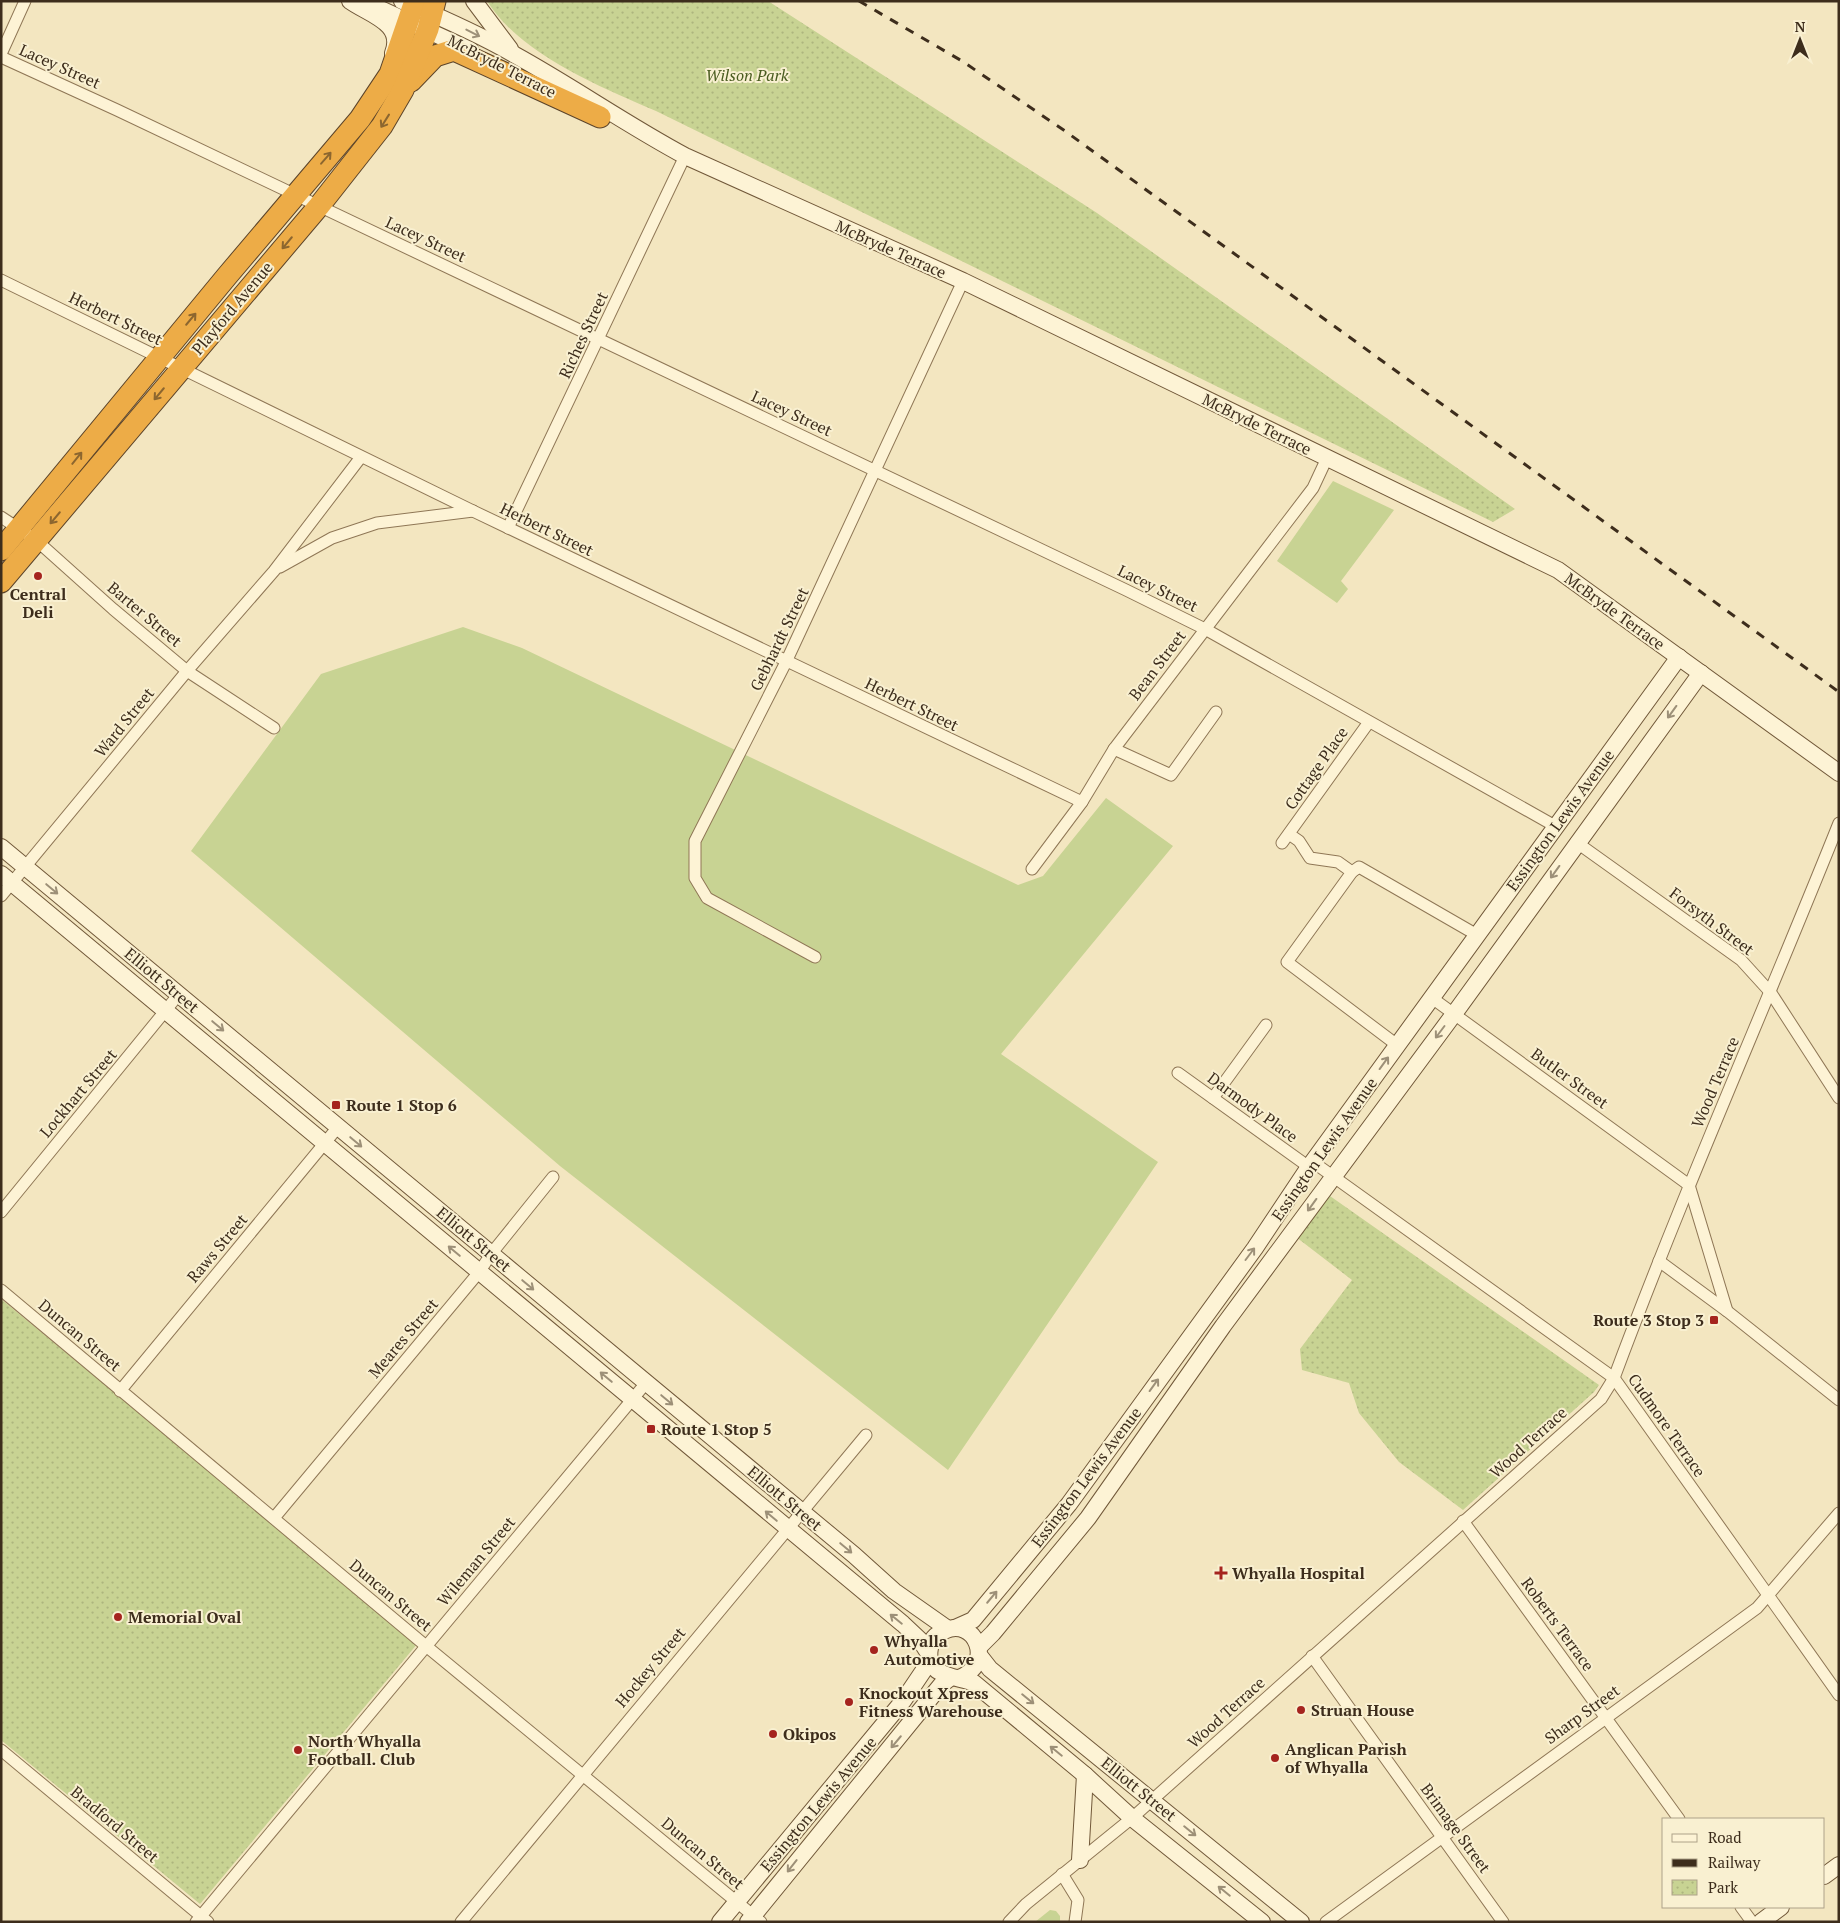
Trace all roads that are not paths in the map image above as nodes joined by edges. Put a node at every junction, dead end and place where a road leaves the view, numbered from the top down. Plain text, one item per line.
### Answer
1 (25, 1) edge
2 (350, 1) edge
3 (362, 1) edge
4 (474, 1) edge
5 (419, 11) edge
6 (514, 54) junction
7 (1, 56) edge
8 (403, 90) junction
9 (368, 108) junction
10 (600, 117) junction
11 (641, 132) junction
12 (685, 156) junction
13 (295, 195) junction
14 (319, 206) junction
15 (1, 280) edge
16 (963, 281) junction
17 (599, 340) junction
18 (159, 357) junction
19 (180, 369) junction
20 (361, 457) junction
21 (1327, 458) junction
22 (875, 470) junction
23 (473, 512) junction
24 (1, 517) edge
25 (508, 528) junction
26 (28, 534) junction
27 (1, 550) edge
28 (274, 570) junction
29 (1, 582) edge
30 (1205, 629) junction
31 (1679, 658) junction
32 (786, 662) junction
33 (187, 671) junction
34 (1701, 673) junction
35 (1216, 712) dead end
36 (1369, 722) junction
37 (274, 728) dead end
38 (1114, 749) junction
39 (1839, 773) edge
40 (1082, 802) junction
41 (1839, 822) edge
42 (1555, 826) junction
43 (1289, 834) junction
44 (1576, 842) junction
45 (1282, 843) dead end
46 (1, 847) edge
47 (26, 867) junction
48 (1032, 868) dead end
49 (1352, 872) junction
50 (7, 879) edge
51 (1, 896) edge
52 (1477, 935) junction
53 (815, 957) dead end
54 (1771, 993) junction
55 (179, 994) junction
56 (1432, 998) junction
57 (167, 1011) junction
58 (1454, 1014) junction
59 (1266, 1025) dead end
60 (1397, 1045) junction
61 (1178, 1073) dead end
62 (1213, 1098) junction
63 (1839, 1098) edge
64 (338, 1127) junction
65 (325, 1143) junction
66 (1311, 1164) junction
67 (1332, 1176) junction
68 (553, 1178) dead end
69 (1689, 1185) junction
70 (1, 1212) edge
71 (491, 1254) junction
72 (1659, 1261) junction
73 (479, 1272) junction
74 (1, 1290) edge
75 (1727, 1311) junction
76 (1614, 1378) junction
77 (646, 1383) junction
78 (120, 1391) junction
79 (632, 1399) junction
80 (1839, 1400) edge
81 (866, 1435) dead end
82 (801, 1511) junction
83 (1839, 1514) edge
84 (274, 1518) junction
85 (1463, 1520) junction
86 (787, 1529) junction
87 (1768, 1596) junction
88 (952, 1628) junction
89 (426, 1646) junction
90 (979, 1651) junction
91 (1312, 1656) junction
92 (930, 1657) junction
93 (955, 1678) junction
94 (1839, 1694) edge
95 (1606, 1717) junction
96 (1, 1750) edge
97 (582, 1774) junction
98 (1084, 1775) junction
99 (1152, 1800) junction
100 (1132, 1818) junction
101 (1677, 1818) edge
102 (1442, 1835) junction
103 (1080, 1860) junction
104 (1839, 1865) edge
105 (1062, 1874) junction
106 (1825, 1875) edge
107 (736, 1902) junction
108 (1742, 1908) edge
109 (1780, 1908) edge
110 (754, 1919) edge
111 (202, 1920) edge
112 (461, 1922) edge
113 (720, 1922) edge
114 (1009, 1922) edge
115 (1076, 1922) edge
116 (1262, 1922) edge
117 (1300, 1922) edge
118 (1326, 1922) edge
119 (1503, 1922) edge
120 (1752, 1922) edge
121 (1760, 1922) edge

1 - 7 street
2 - 9 main road
3 - 5 main road, McBryde Terrace
4 - 6 main road
5 -> 6 main road, McBryde Terrace
5 - 8 highway, Playford Avenue
5 - 9 highway, Playford Avenue
5 - 10 main road, McBryde Terrace
6 - 11 main road, McBryde Terrace
7 - 13 street, Lacey Street
8 - 10 highway
8 -> 14 highway, Playford Avenue
13 -> 9 highway, Playford Avenue
10 - 11 main road, McBryde Terrace
11 - 12 main road, McBryde Terrace
12 - 16 main road, McBryde Terrace
12 - 17 street, Riches Street
13 - 14 street, Lacey Street
18 -> 13 highway, Playford Avenue
14 - 17 street, Lacey Street
14 -> 19 highway, Playford Avenue
15 - 18 street, Herbert Street
16 - 21 main road, McBryde Terrace
16 - 22 street, Gebhardt Street
17 - 22 street, Lacey Street
17 - 25 street, Riches Street
18 - 19 street, Herbert Street
26 -> 18 highway, Playford Avenue
19 - 20 street, Herbert Street
19 -> 26 highway, Playford Avenue
20 - 23 street, Herbert Street
20 - 28 street, Ward Street
21 - 30 street, Bean Street
21 - 31 main road, McBryde Terrace
22 - 30 street, Lacey Street
22 - 32 street, Gebhardt Street
23 - 25 street, Herbert Street
23 - 28 street, Ward Street
24 - 26 street, Barter Street
25 - 32 street, Herbert Street
26 - 27 highway, Playford Avenue
26 - 29 highway, Playford Avenue
26 - 33 street, Barter Street
28 - 33 street, Ward Street
30 - 36 street, Lacey Street
30 - 38 street, Bean Street
31 - 34 main road, McBryde Terrace
31 - 42 main road, Essington Lewis Avenue
32 - 40 street, Herbert Street
32 - 53 street, Gebhardt Street
33 - 37 street, Barter Street
33 - 47 street, Ward Street
34 - 39 main road, McBryde Terrace
34 -> 44 main road, Essington Lewis Avenue
35 - 38 street
36 - 42 street, Lacey Street
36 - 43 street, Cottage Place
38 - 40 street, Bean Street
40 - 48 street, Bean Street
41 - 54 street, Wood Terrace
42 - 44 main road
42 - 52 main road, Essington Lewis Avenue
43 - 45 street, Cottage Place
43 - 49 street, Cottage Place
44 - 54 street, Forsyth Street
44 -> 58 main road, Essington Lewis Avenue
46 - 47 main road, Elliott Street
47 - 50 street, Ward Street
47 -> 55 main road, Elliott Street
49 - 52 street, Cottage Place
49 - 60 street
50 - 51 street, Ward Street
50 - 57 main road, Elliott Street
52 - 56 main road, Essington Lewis Avenue
54 - 63 street, Forsyth Street
54 - 69 street, Wood Terrace
55 - 57 street, Lockhart Street
55 -> 64 main road, Elliott Street
56 - 58 street, Butler Street
56 - 60 main road, Essington Lewis Avenue
57 - 65 main road, Elliott Street
57 - 70 street, Lockhart Street
58 -> 67 main road, Essington Lewis Avenue
58 - 69 street, Butler Street
59 - 62 street
66 -> 60 main road, Essington Lewis Avenue
61 - 62 street, Darmody Place
62 - 66 street, Darmody Place
64 - 65 street, Raws Street
64 -> 71 main road, Elliott Street
73 -> 65 main road, Elliott Street
65 - 78 street, Raws Street
66 - 67 street, Cudmore Terrace
88 -> 66 main road, Essington Lewis Avenue
67 - 76 street, Cudmore Terrace
67 -> 90 main road, Essington Lewis Avenue
68 - 71 street, Meares Street
69 - 72 street, Wood Terrace
69 - 75 street
71 - 73 street, Meares Street
71 -> 77 main road, Elliott Street
72 - 75 street
72 - 76 street, Wood Terrace
79 -> 73 main road, Elliott Street
73 - 84 street, Meares Street
74 - 78 street, Duncan Street
75 - 80 street
76 - 85 street, Wood Terrace
76 - 87 street, Cudmore Terrace
77 - 79 street, Wileman Street
77 -> 82 main road, Elliott Street
78 - 84 street, Duncan Street
86 -> 79 main road, Elliott Street
79 - 89 street, Wileman Street
81 - 82 street, Hockey Street
82 - 86 street, Hockey Street
82 -> 88 main road, Elliott Street
83 - 87 street, Sharp Street
84 - 89 street, Duncan Street
85 - 91 street, Wood Terrace
85 - 95 street, Roberts Terrace
92 -> 86 main road, Elliott Street
86 - 97 street, Hockey Street
87 - 94 street, Cudmore Terrace
87 - 95 street, Sharp Street
88 - 90 main road
88 - 92 main road
89 - 97 street, Duncan Street
89 - 111 street, Wileman Street
90 - 93 main road
90 -> 99 main road, Elliott Street
91 - 99 street, Wood Terrace
91 - 102 street, Brimage Street
92 - 93 main road
92 - 107 main road, Essington Lewis Avenue
98 -> 93 main road, Elliott Street
93 -> 110 main road, Essington Lewis Avenue
95 - 101 street, Roberts Terrace
95 - 102 street, Sharp Street
96 - 111 street, Bradford Street
97 - 107 street, Duncan Street
97 - 112 street, Hockey Street
98 - 100 main road, Elliott Street
98 - 103 main road
99 - 100 street, Wood Terrace
99 -> 117 main road, Elliott Street
100 - 103 street, Wood Terrace
116 -> 100 main road, Elliott Street
102 - 118 street, Sharp Street
102 - 119 street, Brimage Street
103 - 105 street, Wood Terrace
104 - 106 main road
105 - 114 street, Wood Terrace
105 - 115 street
107 - 110 street, Duncan Street
107 - 113 main road, Essington Lewis Avenue
108 - 120 street
109 - 121 main road

